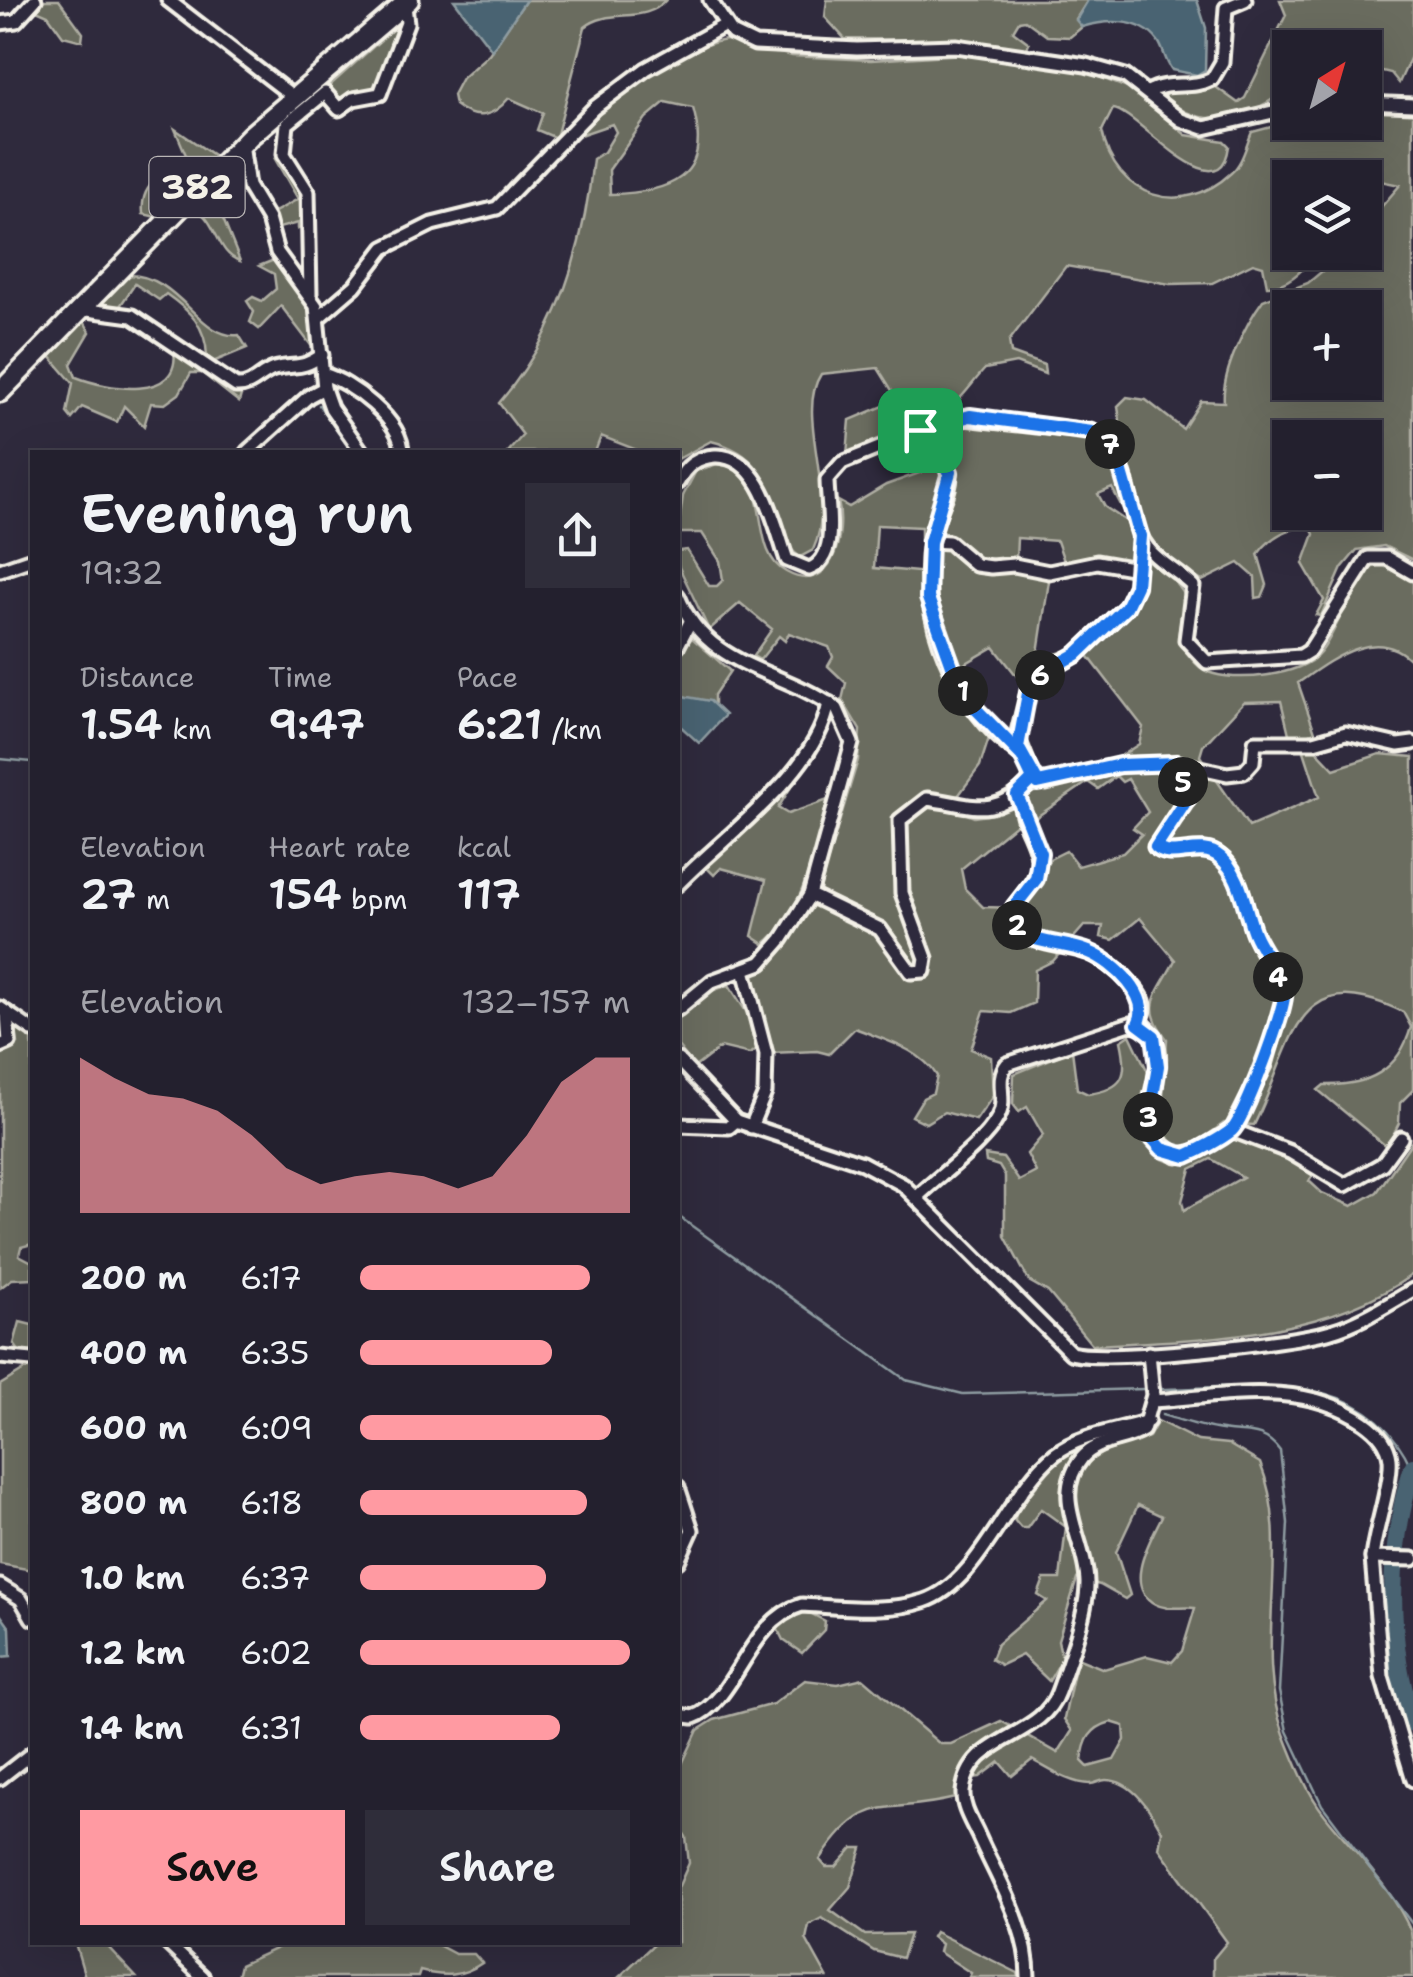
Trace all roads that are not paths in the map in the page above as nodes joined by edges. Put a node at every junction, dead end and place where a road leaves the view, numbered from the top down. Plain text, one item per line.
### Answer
1 (36, 0) edge
2 (168, 0) edge
3 (710, 0) edge
4 (1245, 0) edge
5 (407, 3) edge
6 (0, 23) edge
7 (725, 25) junction
8 (1148, 92) junction
9 (295, 98) junction
10 (1382, 104) edge
11 (1413, 105) edge
12 (1272, 112) edge
13 (242, 144) junction
14 (310, 294) junction
15 (80, 309) junction
16 (319, 317) junction
17 (322, 356) junction
18 (323, 374) junction
19 (324, 388) junction
20 (0, 392) edge
21 (920, 430) junction
22 (249, 450) edge
23 (360, 450) edge
24 (401, 450) edge
25 (680, 479) edge
26 (1140, 536) junction
27 (930, 542) junction
28 (30, 560) edge
29 (1137, 569) junction
30 (0, 570) edge
31 (1413, 572) edge
32 (680, 600) edge
33 (690, 622) junction
34 (680, 641) edge
35 (829, 703) junction
36 (1413, 743) edge
37 (1022, 756) junction
38 (1177, 763) junction
39 (1033, 779) junction
40 (1017, 795) junction
41 (680, 882) edge
42 (810, 895) junction
43 (744, 970) junction
44 (680, 1008) edge
45 (4, 1011) edge
46 (1138, 1024) junction
47 (30, 1029) edge
48 (0, 1046) edge
49 (680, 1062) edge
50 (736, 1121) junction
51 (680, 1125) edge
52 (751, 1127) junction
53 (1232, 1130) junction
54 (1400, 1138) dead end
55 (918, 1196) junction
56 (1413, 1290) edge
57 (1149, 1353) junction
58 (0, 1357) edge
59 (30, 1360) edge
60 (1153, 1393) junction
61 (1148, 1421) junction
62 (680, 1493) edge
63 (680, 1557) edge
64 (1374, 1558) junction
65 (1412, 1559) edge
66 (0, 1586) edge
67 (30, 1615) edge
68 (680, 1715) edge
69 (30, 1755) edge
70 (0, 1778) edge
71 (1413, 1780) edge
72 (169, 1945) edge
73 (203, 1977) edge
74 (1028, 1977) edge

1 - 6 street
2 - 9 street
3 - 7 street
4 - 8 street
5 - 9 highway, 382
5 - 14 street
7 - 8 street
7 - 16 street
8 - 12 street
9 - 13 highway, 382
10 - 11 street
13 - 14 street
13 - 15 highway, 382
14 - 16 street
15 - 17 street
15 - 20 highway, 382
16 - 17 street
17 - 18 street
18 - 19 street
18 - 24 street
19 - 22 street
19 - 23 street
21 - 25 street
21 - 26 street
21 - 27 street
26 - 29 street
26 - 31 street
27 - 29 street
27 - 37 street
28 - 30 street
29 - 37 street
32 - 33 street
33 - 34 street
33 - 35 street
35 - 41 street
35 - 42 street
36 - 38 street
37 - 39 street
38 - 39 street
38 - 53 street
39 - 40 street
40 - 42 street
40 - 46 street
42 - 43 street
43 - 44 street
43 - 52 street
45 - 47 street
45 - 48 street
46 - 53 street
46 - 55 street
49 - 50 street
50 - 51 street
50 - 52 street
52 - 55 street
53 - 54 street
55 - 57 street
56 - 57 street
57 - 60 street
58 - 59 street
60 - 61 street
60 - 64 street
61 - 68 street
61 - 74 street
62 - 63 street
64 - 65 street
64 - 71 street
66 - 67 street
69 - 70 street
72 - 73 street

